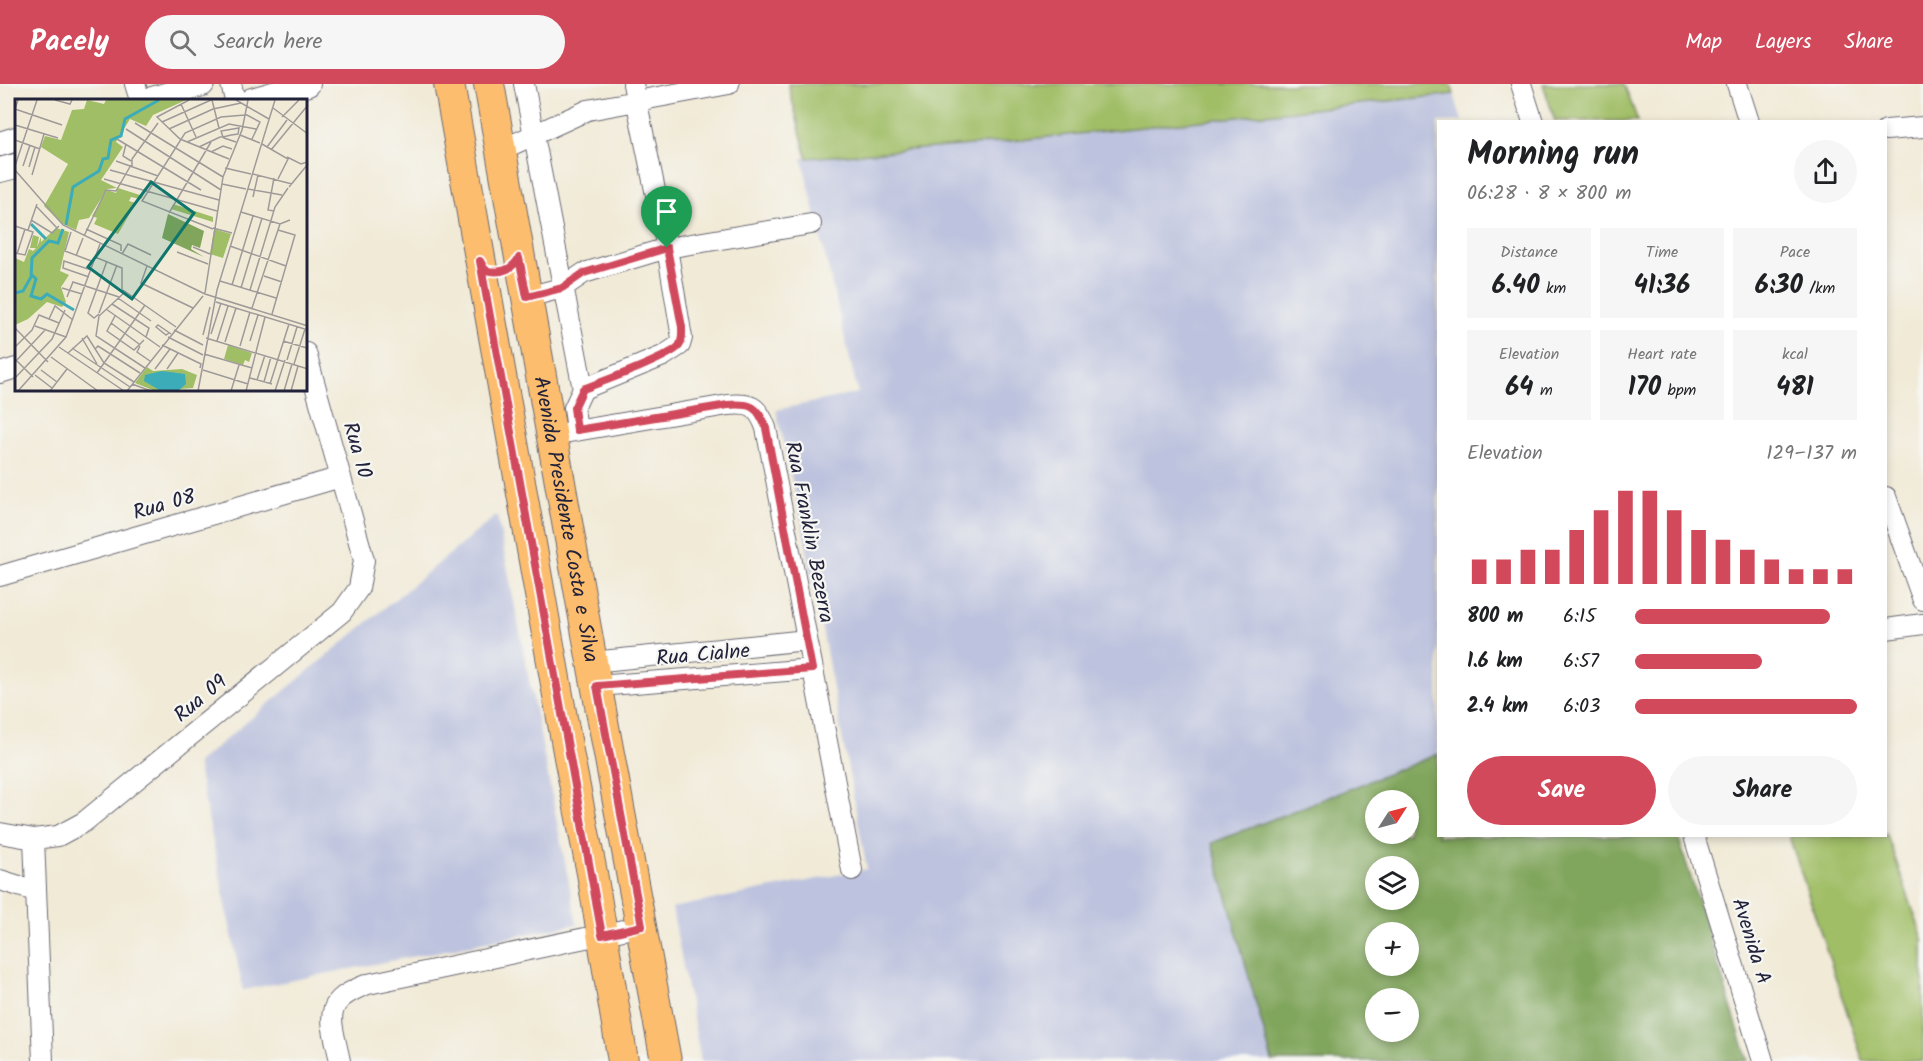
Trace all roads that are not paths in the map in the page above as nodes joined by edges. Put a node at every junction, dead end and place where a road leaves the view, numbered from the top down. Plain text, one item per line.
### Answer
1 (135, 84) edge
2 (202, 84) edge
3 (231, 84) edge
4 (308, 84) edge
5 (449, 84) edge
6 (489, 84) edge
7 (524, 84) edge
8 (729, 84) edge
9 (1521, 84) edge
10 (1737, 84) edge
11 (634, 93) edge
12 (140, 99) edge
13 (152, 99) edge
14 (235, 99) edge
15 (256, 99) edge
16 (1532, 120) edge
17 (1748, 120) edge
18 (1923, 127) edge
19 (1887, 130) edge
20 (532, 136) junction
21 (15, 140) edge
22 (0, 144) edge
23 (501, 150) junction
24 (811, 224) dead end
25 (667, 248) junction
26 (519, 258) junction
27 (480, 261) junction
28 (562, 288) junction
29 (529, 305) junction
30 (492, 324) junction
31 (308, 360) edge
32 (15, 368) edge
33 (0, 373) edge
34 (583, 389) junction
35 (564, 433) junction
36 (341, 477) junction
37 (1887, 500) edge
38 (364, 560) joint
39 (0, 576) edge
40 (1923, 600) edge
41 (1923, 624) edge
42 (1887, 629) edge
43 (807, 640) junction
44 (812, 669) junction
45 (594, 674) junction
46 (0, 833) edge
47 (1694, 837) edge
48 (34, 839) junction
49 (852, 870) dead end
50 (0, 880) edge
51 (35, 891) junction
52 (642, 926) junction
53 (602, 935) junction
54 (43, 1061) edge
55 (340, 1061) edge
56 (623, 1061) edge
57 (666, 1061) edge
58 (1763, 1061) edge

1 - 12 street
2 - 13 street
3 - 14 street
4 - 15 street
5 - 27 main road, Avenida Presidente Costa e Silva
6 - 23 main road, Avenida Presidente Costa e Silva
7 - 20 street
8 - 11 street
9 - 16 street
10 - 17 street
11 - 20 street
11 - 25 street
18 - 19 street
20 - 23 street
20 - 28 street
21 - 22 street
23 - 26 main road, Avenida Presidente Costa e Silva
24 - 25 street
25 - 28 street
25 - 34 street
26 - 27 main road
26 - 29 main road, Avenida Presidente Costa e Silva
27 - 30 main road, Avenida Presidente Costa e Silva
28 - 29 street
28 - 34 street
29 - 30 main road
29 - 35 main road, Avenida Presidente Costa e Silva
30 - 53 main road, Avenida Presidente Costa e Silva
31 - 36 street, Rua 10
32 - 33 street
34 - 35 street
35 - 43 street, Rua Franklin Bezerra
35 - 45 main road, Avenida Presidente Costa e Silva
36 - 38 street, Rua 10
36 - 39 street, Rua 08
37 - 40 street
38 - 48 street, Rua 09
41 - 42 street
43 - 44 street, Rua Franklin Bezerra
43 - 45 street, Rua Cialne
44 - 45 street, Rua Cialne
44 - 49 street, Rua Franklin Bezerra
45 - 52 main road, Avenida Presidente Costa e Silva
46 - 48 street, Rua 09
47 - 58 street, Avenida A
48 - 51 street
50 - 51 street
51 - 54 street
52 - 53 street
52 - 57 main road, Avenida Presidente Costa e Silva
53 - 55 street
53 - 56 main road, Avenida Presidente Costa e Silva

